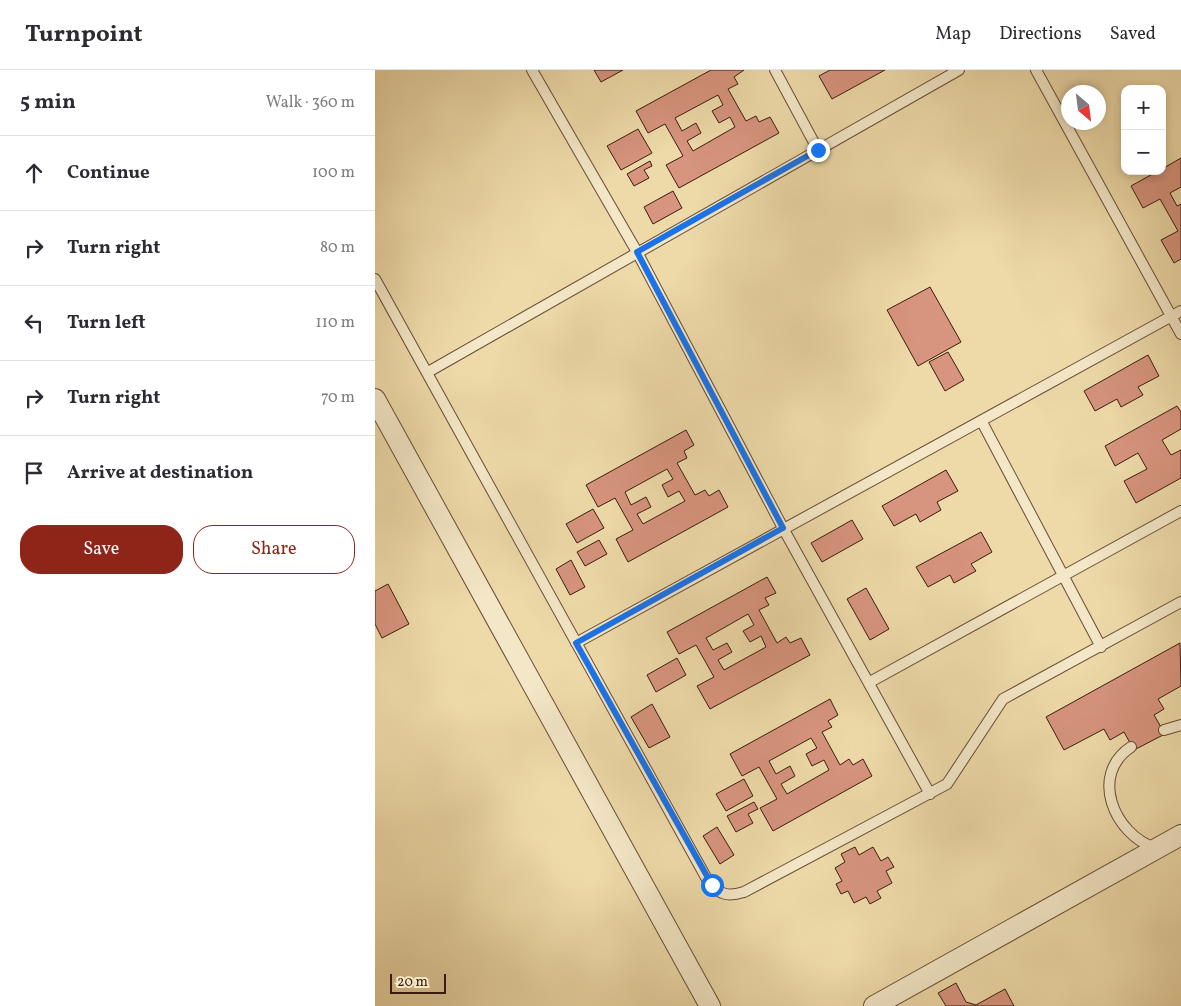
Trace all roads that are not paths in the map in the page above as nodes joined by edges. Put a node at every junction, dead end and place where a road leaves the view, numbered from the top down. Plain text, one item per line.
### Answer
1 (532, 70) edge
2 (775, 70) edge
3 (959, 70) edge
4 (1036, 70) edge
5 (818, 150) junction
6 (637, 252) junction
7 (375, 279) edge
8 (1181, 311) edge
9 (1171, 316) junction
10 (1181, 334) edge
11 (428, 372) junction
12 (375, 399) edge
13 (982, 422) junction
14 (1181, 512) edge
15 (783, 528) junction
16 (1063, 576) junction
17 (1181, 602) edge
18 (576, 643) junction
19 (1101, 647) junction
20 (870, 682) junction
21 (1181, 725) edge
22 (1164, 730) dead end
23 (1131, 747) dead end
24 (930, 794) junction
25 (1181, 836) edge
26 (1157, 849) junction
27 (710, 1006) edge
28 (874, 1006) edge

1 - 6 lane
2 - 5 lane
3 - 5 lane
4 - 9 lane
5 - 6 lane
6 - 11 lane
6 - 15 lane
7 - 11 lane
8 - 9 lane
9 - 10 lane
9 - 13 lane
11 - 18 lane
12 - 27 street
13 - 15 lane
13 - 16 lane
14 - 16 lane
15 - 18 lane
15 - 20 lane
16 - 19 lane
16 - 20 lane
17 - 19 lane
18 - 24 lane
19 - 24 lane
20 - 24 lane
21 - 22 lane
23 - 26 lane
25 - 26 street
26 - 28 street

